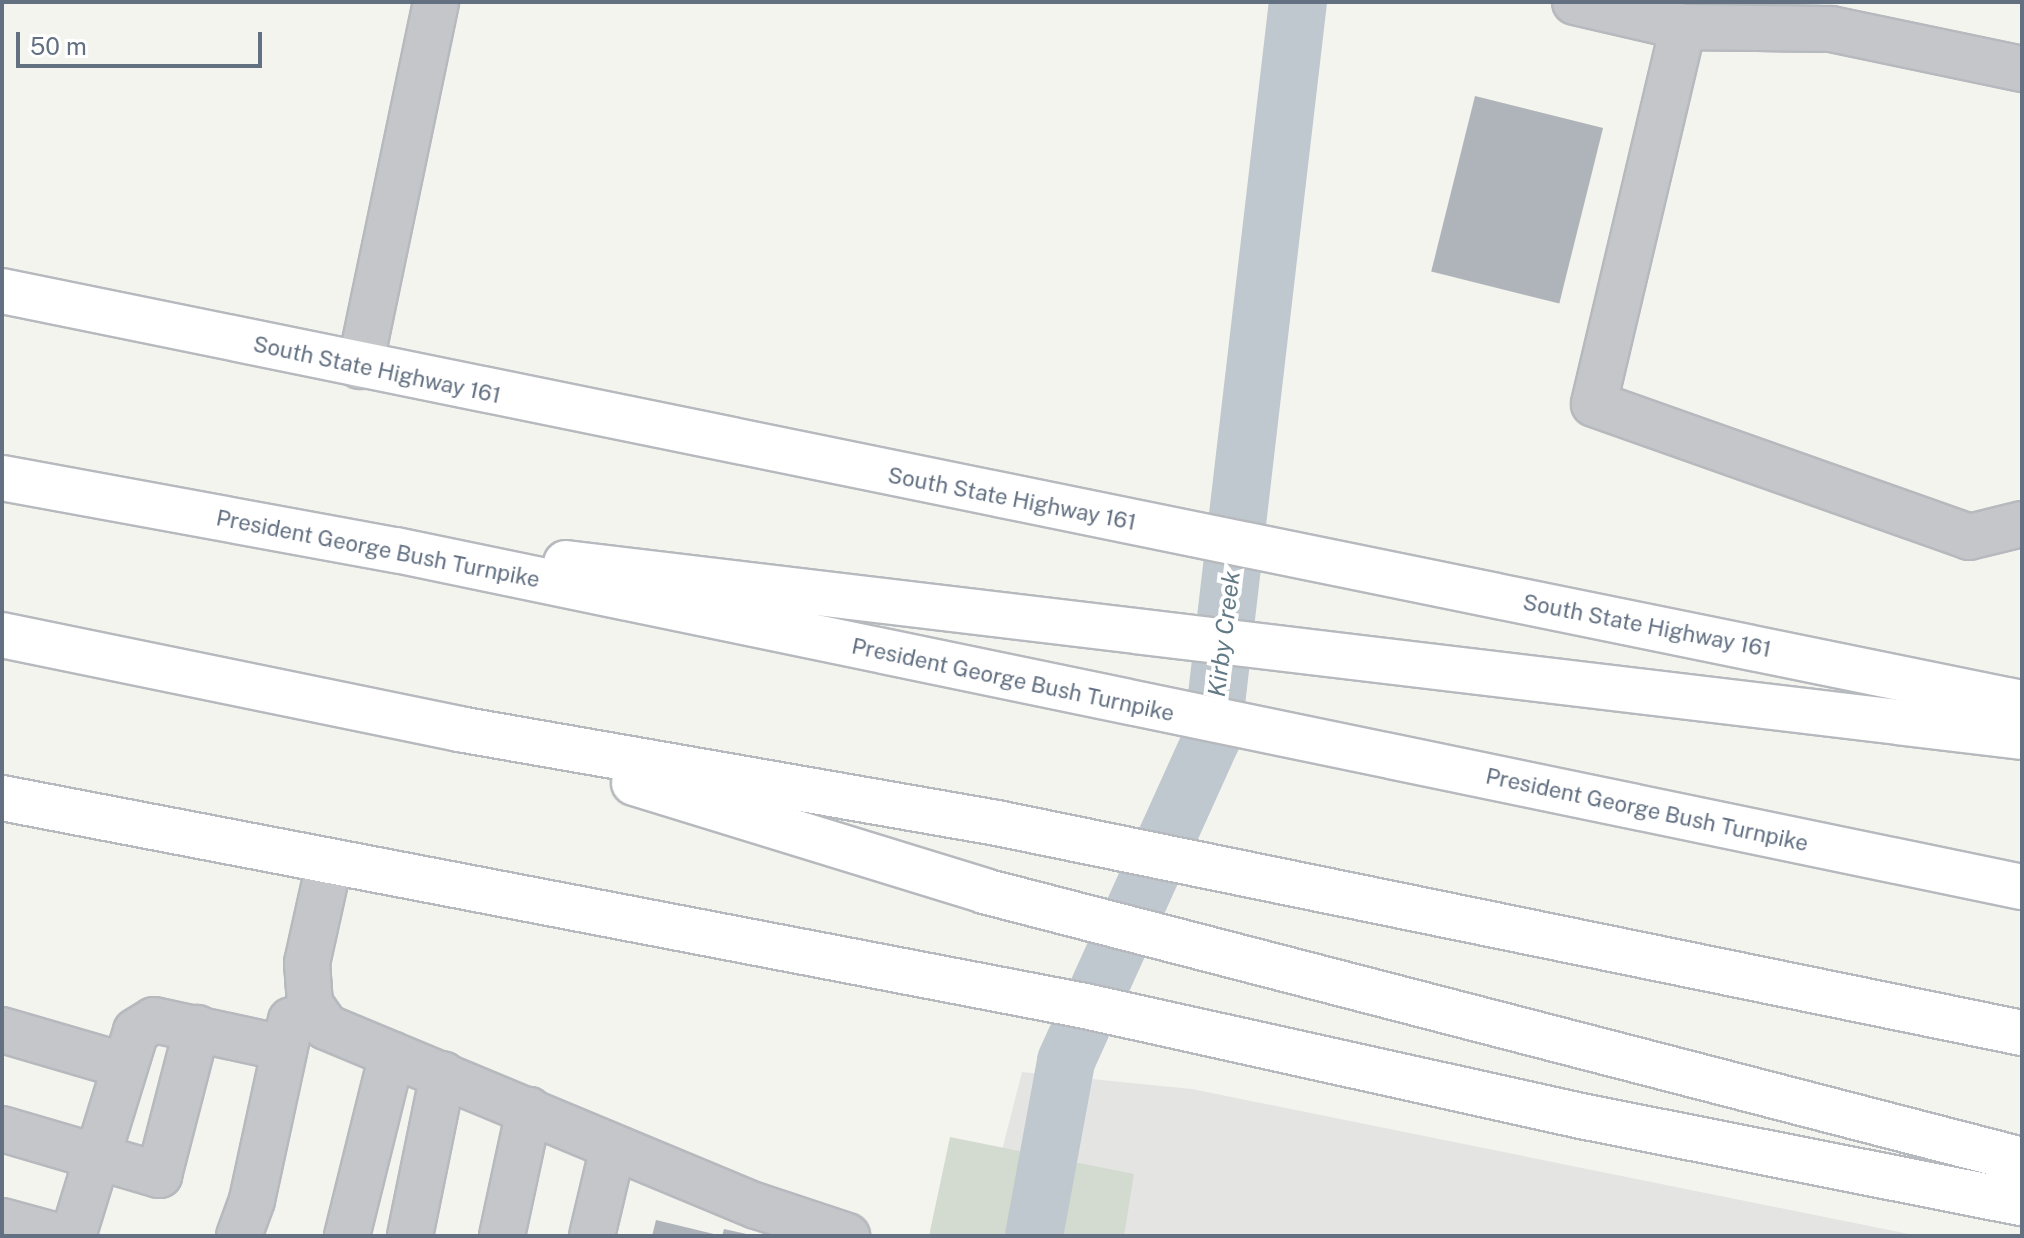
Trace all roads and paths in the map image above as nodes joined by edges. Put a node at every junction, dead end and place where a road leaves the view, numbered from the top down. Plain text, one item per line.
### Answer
1 (436, 2) edge
2 (1575, 2) edge
3 (1835, 16) edge
4 (1683, 27) junction
5 (2022, 69) edge
6 (2, 274) edge
7 (2, 291) edge
8 (65, 305) junction
9 (2, 319) edge
10 (360, 366) junction
11 (2, 478) edge
12 (2022, 524) edge
13 (396, 550) junction
14 (2, 635) edge
15 (2022, 703) edge
16 (459, 729) junction
17 (2022, 737) edge
18 (2, 798) edge
19 (329, 864) junction
20 (2022, 887) edge
21 (307, 963) junction
22 (197, 1028) junction
23 (4, 1029) edge
24 (2022, 1033) edge
25 (283, 1048) junction
26 (392, 1054) junction
27 (125, 1066) junction
28 (443, 1074) junction
29 (529, 1110) junction
30 (2, 1129) edge
31 (613, 1147) junction
32 (97, 1159) junction
33 (2022, 1160) edge
34 (2022, 1203) edge
35 (4, 1227) edge
36 (57, 1236) edge
37 (73, 1236) edge
38 (239, 1236) edge
39 (347, 1236) edge
40 (410, 1236) edge
41 (502, 1236) edge
42 (592, 1236) edge
43 (847, 1236) edge

1 - 10 lane
2 - 4 lane
3 - 4 lane
3 - 5 lane
4 - 12 lane
6 - 8 main road
7 - 8 main road, South State Highway 161
8 - 9 main road
8 - 10 main road, South State Highway 161
10 - 15 main road, South State Highway 161
11 - 13 main road, President George Bush Turnpike
13 - 17 main road
13 - 20 main road, President George Bush Turnpike
14 - 16 main road
16 - 24 main road
16 - 33 main road
18 - 19 main road
19 - 21 lane
19 - 34 main road
21 - 25 lane
21 - 26 lane
22 - 25 lane
22 - 27 lane
22 - 32 lane
23 - 27 lane
25 - 38 lane
26 - 28 lane
26 - 39 lane
27 - 32 lane
28 - 29 lane
28 - 40 lane
29 - 31 lane
29 - 41 lane
30 - 32 lane
31 - 42 lane
31 - 43 lane
32 - 37 lane
35 - 36 lane

